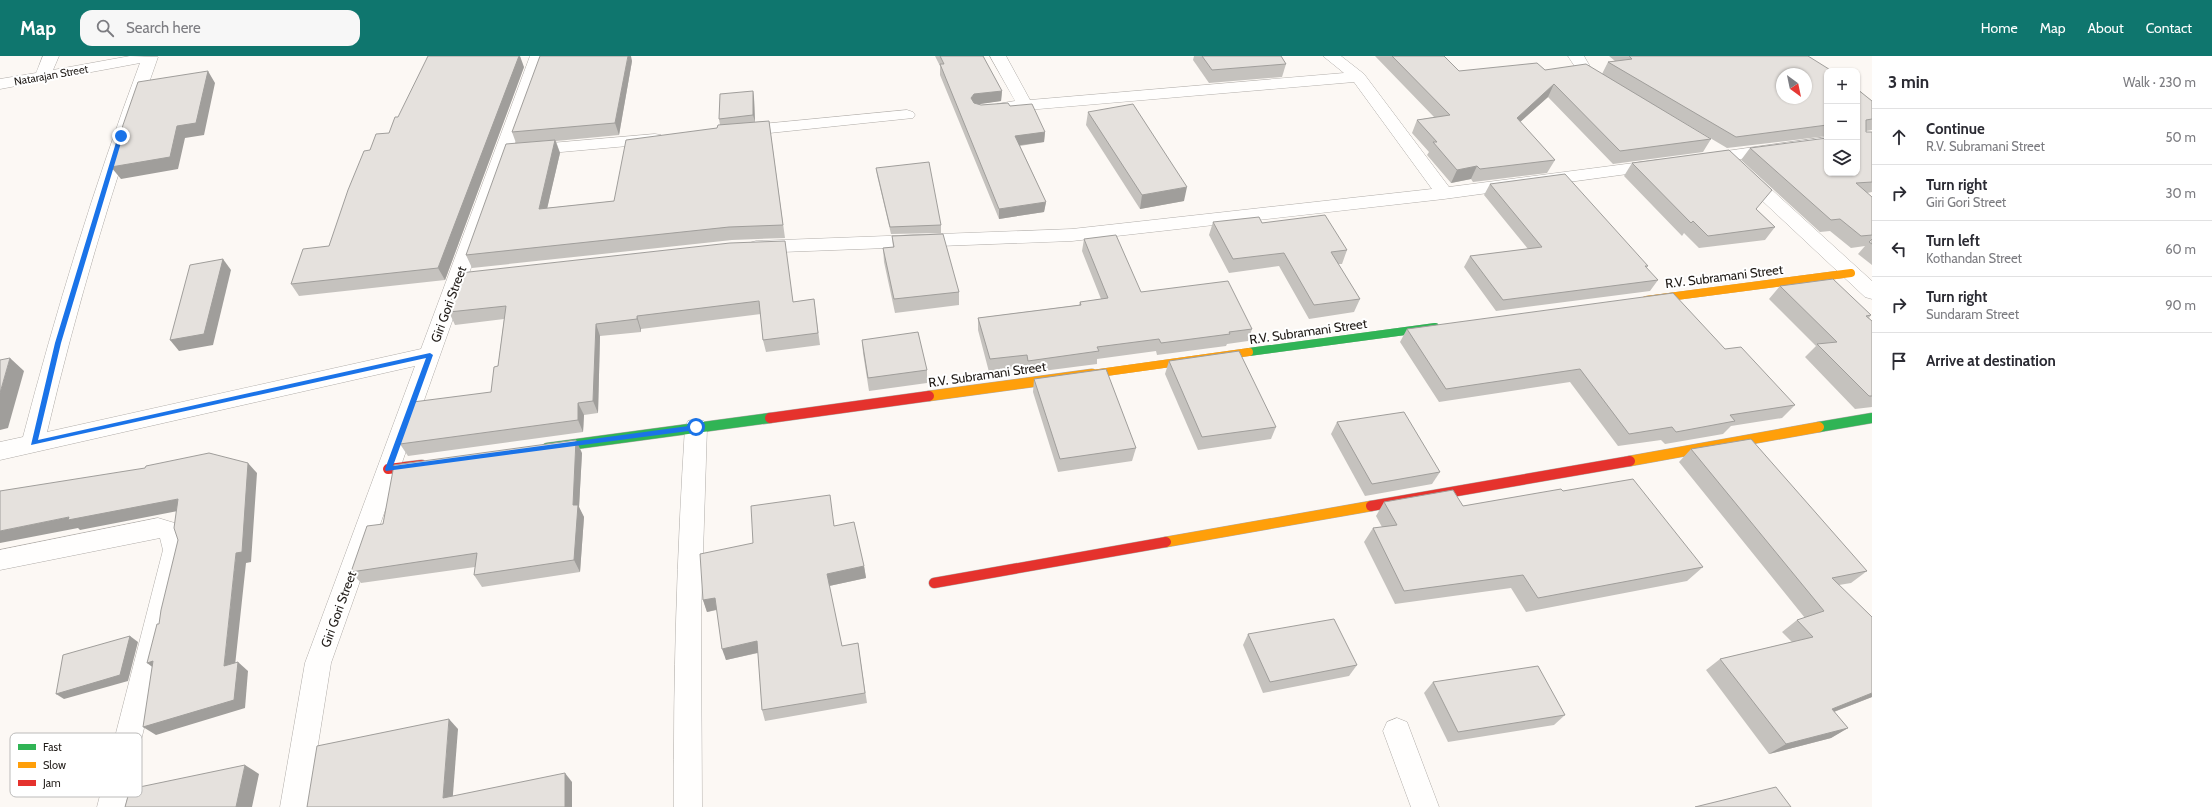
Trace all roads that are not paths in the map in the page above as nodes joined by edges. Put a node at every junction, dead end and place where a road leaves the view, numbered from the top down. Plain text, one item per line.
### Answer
1 (51, 56) edge
2 (538, 56) edge
3 (998, 56) edge
4 (1331, 56) edge
5 (1576, 56) edge
6 (150, 57) edge
7 (42, 76) junction
8 (1358, 77) junction
9 (0, 84) edge
10 (1619, 93) edge
11 (1025, 106) junction
12 (988, 109) edge
13 (907, 116) dead end
14 (726, 133) edge
15 (672, 138) edge
16 (1824, 142) edge
17 (1705, 145) edge
18 (502, 152) junction
19 (1725, 156) junction
20 (1444, 193) junction
21 (740, 248) edge
22 (1851, 273) junction
23 (1872, 292) edge
24 (1638, 300) edge
25 (1442, 326) edge
26 (430, 355) junction
27 (1872, 418) edge
28 (696, 427) junction
29 (34, 444) junction
30 (538, 449) edge
31 (0, 451) edge
32 (428, 464) edge
33 (388, 469) junction
34 (0, 560) edge
35 (934, 583) dead end
36 (1397, 731) dead end
37 (129, 733) edge
38 (113, 797) edge
39 (111, 807) edge
40 (294, 807) edge
41 (688, 807) edge
42 (1425, 807) edge

1 - 7 street
2 - 18 street, Giri Gori Street
3 - 11 street
4 - 8 street
5 - 10 street
6 - 7 street, Natarajan Street
6 - 29 street
7 - 9 street, Natarajan Street
8 - 11 street
8 - 20 street
11 - 12 street
13 - 14 street
15 - 18 street
16 - 19 street
17 - 19 street
18 - 26 street, Giri Gori Street
19 - 20 street
19 - 22 street
20 - 21 street
22 - 23 street
22 - 24 street, R.V. Subramani Street
25 - 28 street, R.V. Subramani Street
26 - 29 street
26 - 33 street, Giri Gori Street
27 - 35 street
28 - 30 street, R.V. Subramani Street
28 - 41 street
29 - 31 street
32 - 33 street
33 - 40 street, Giri Gori Street
34 - 37 street
36 - 42 street
38 - 39 street

